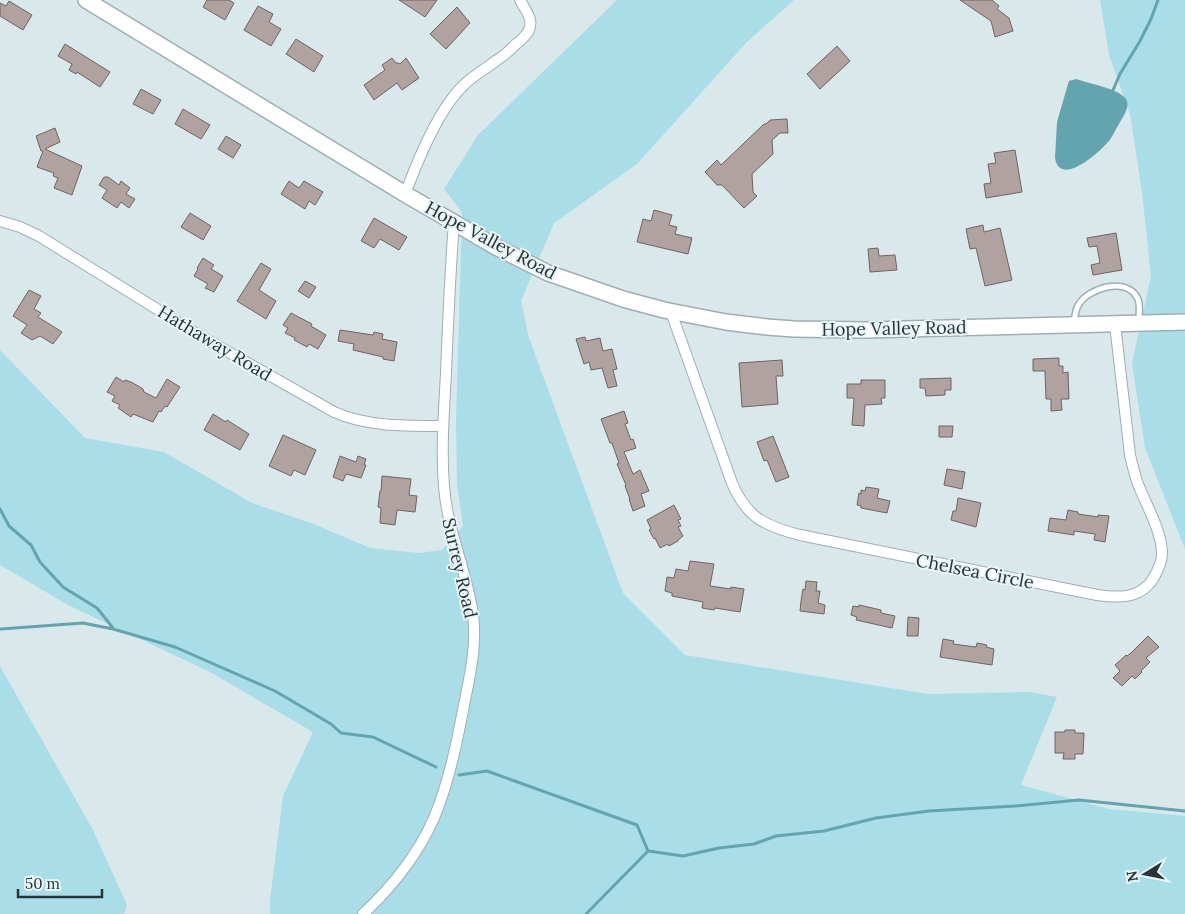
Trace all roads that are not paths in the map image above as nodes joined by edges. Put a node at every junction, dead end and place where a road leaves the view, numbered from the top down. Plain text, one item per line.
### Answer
1 (86, 0) edge
2 (519, 1) edge
3 (405, 194) junction
4 (0, 221) edge
5 (454, 222) junction
6 (671, 312) junction
7 (1185, 322) edge
8 (1139, 323) junction
9 (1115, 324) junction
10 (1074, 325) junction
11 (443, 426) junction
12 (363, 914) edge

1 - 3 main road, Hope Valley Road
2 - 3 street
3 - 5 main road, Hope Valley Road
4 - 11 street, Hathaway Road
5 - 6 main road, Hope Valley Road
5 - 11 street, Surrey Road
6 - 9 street, Chelsea Circle
6 - 10 main road, Hope Valley Road
7 - 8 main road, Hope Valley Road
8 - 9 main road, Hope Valley Road
8 - 10 lane
9 - 10 main road, Hope Valley Road
11 - 12 street, Surrey Road

